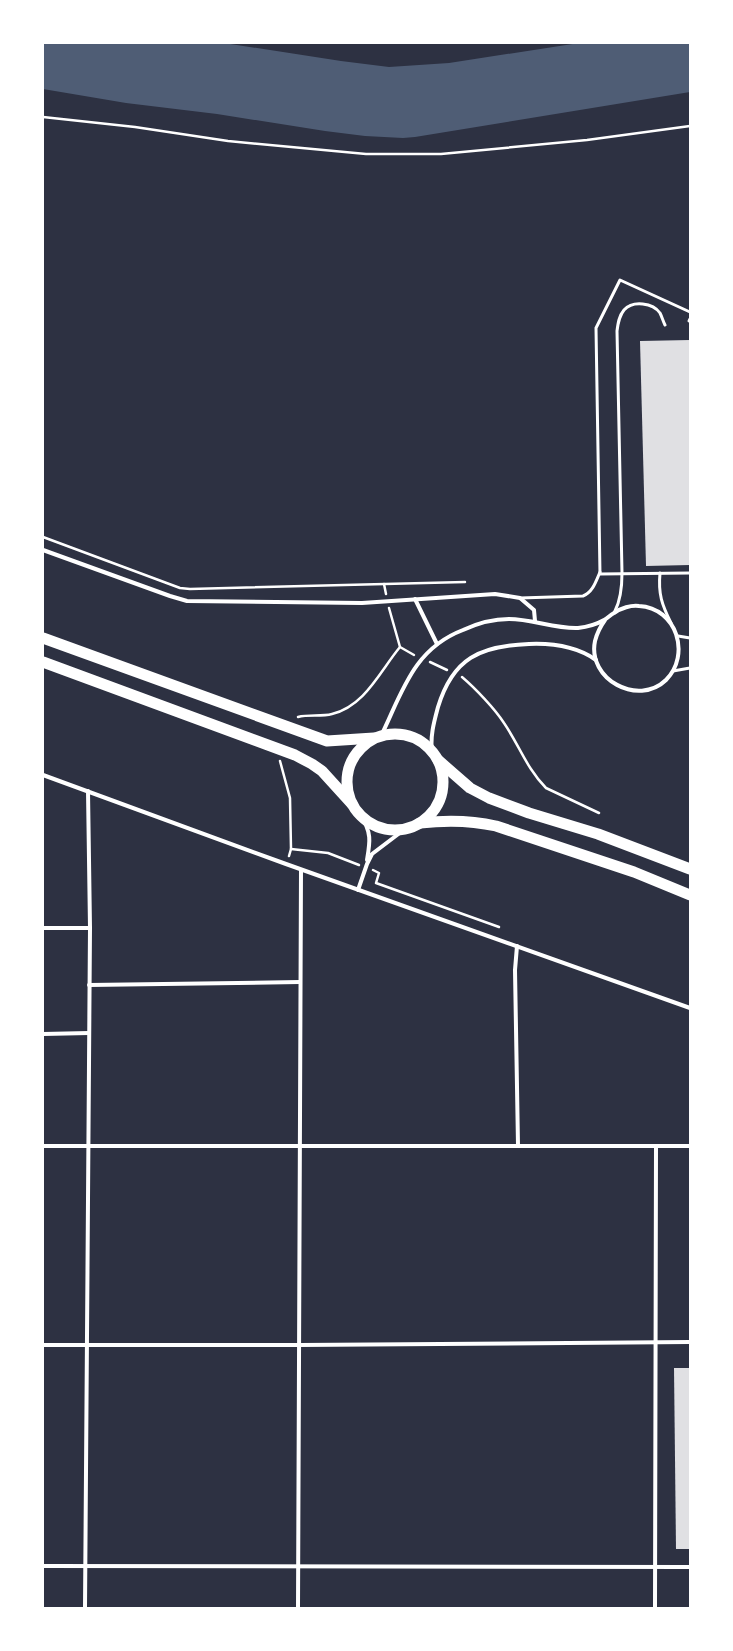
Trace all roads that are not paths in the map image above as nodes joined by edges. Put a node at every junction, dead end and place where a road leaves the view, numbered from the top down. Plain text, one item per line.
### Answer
1 (690, 312) edge
2 (665, 325) dead end
3 (43, 550) edge
4 (600, 572) junction
5 (622, 573) junction
6 (660, 573) junction
7 (690, 573) edge
8 (520, 598) junction
9 (415, 599) junction
10 (615, 612) junction
11 (605, 620) junction
12 (535, 621) junction
13 (672, 625) junction
14 (678, 636) junction
15 (43, 638) edge
16 (690, 638) edge
17 (437, 644) junction
18 (596, 661) junction
19 (43, 662) edge
20 (690, 668) edge
21 (673, 671) junction
22 (378, 737) junction
23 (434, 754) junction
24 (43, 775) edge
25 (88, 791) junction
26 (352, 804) junction
27 (361, 816) junction
28 (420, 823) junction
29 (405, 829) junction
30 (366, 866) junction
31 (690, 869) edge
32 (301, 870) junction
33 (358, 890) junction
34 (690, 895) edge
35 (43, 928) edge
36 (90, 928) junction
37 (518, 946) junction
38 (300, 982) junction
39 (89, 985) junction
40 (690, 1008) edge
41 (89, 1033) junction
42 (43, 1034) edge
43 (518, 1145) junction
44 (43, 1146) edge
45 (88, 1146) junction
46 (300, 1146) junction
47 (656, 1146) junction
48 (690, 1146) edge
49 (655, 1342) junction
50 (690, 1342) edge
51 (43, 1345) edge
52 (86, 1345) junction
53 (300, 1345) junction
54 (43, 1566) edge
55 (85, 1566) junction
56 (298, 1566) junction
57 (655, 1567) junction
58 (690, 1567) edge
59 (85, 1608) edge
60 (298, 1608) edge
61 (655, 1608) edge

1 - 4 lane
2 - 5 lane
3 - 9 street
4 - 5 lane
4 - 8 lane
5 - 6 lane
5 - 10 lane
6 - 7 lane
6 - 13 lane
8 - 9 street
8 - 12 street
9 - 17 street
10 - 11 street
10 - 13 street
11 - 12 street
11 - 18 street
12 - 17 street
13 - 14 street
14 - 16 lane
14 - 21 street
15 - 22 highway
17 - 22 street
18 - 21 street
18 - 23 street
19 - 26 highway
20 - 21 lane
22 - 23 highway
22 - 26 highway
23 - 28 highway
23 - 31 highway
24 - 25 street
25 - 32 street
25 - 36 street
26 - 27 highway
27 - 29 highway
27 - 30 street
28 - 29 highway
28 - 34 highway
29 - 30 street
30 - 33 street
32 - 33 street
32 - 38 street
33 - 37 street
35 - 36 street
36 - 39 street
37 - 40 street
37 - 43 street
38 - 39 street
38 - 46 street
39 - 41 street
41 - 42 street
41 - 45 street
43 - 46 street
43 - 47 street
44 - 45 street
45 - 46 street
45 - 52 street
46 - 53 street
47 - 48 street
47 - 49 street
49 - 50 street
49 - 53 street
49 - 57 street
51 - 52 street
52 - 53 street
52 - 55 street
53 - 56 street
54 - 55 street
55 - 56 street
55 - 59 street
56 - 57 street
56 - 60 street
57 - 58 street
57 - 61 street

